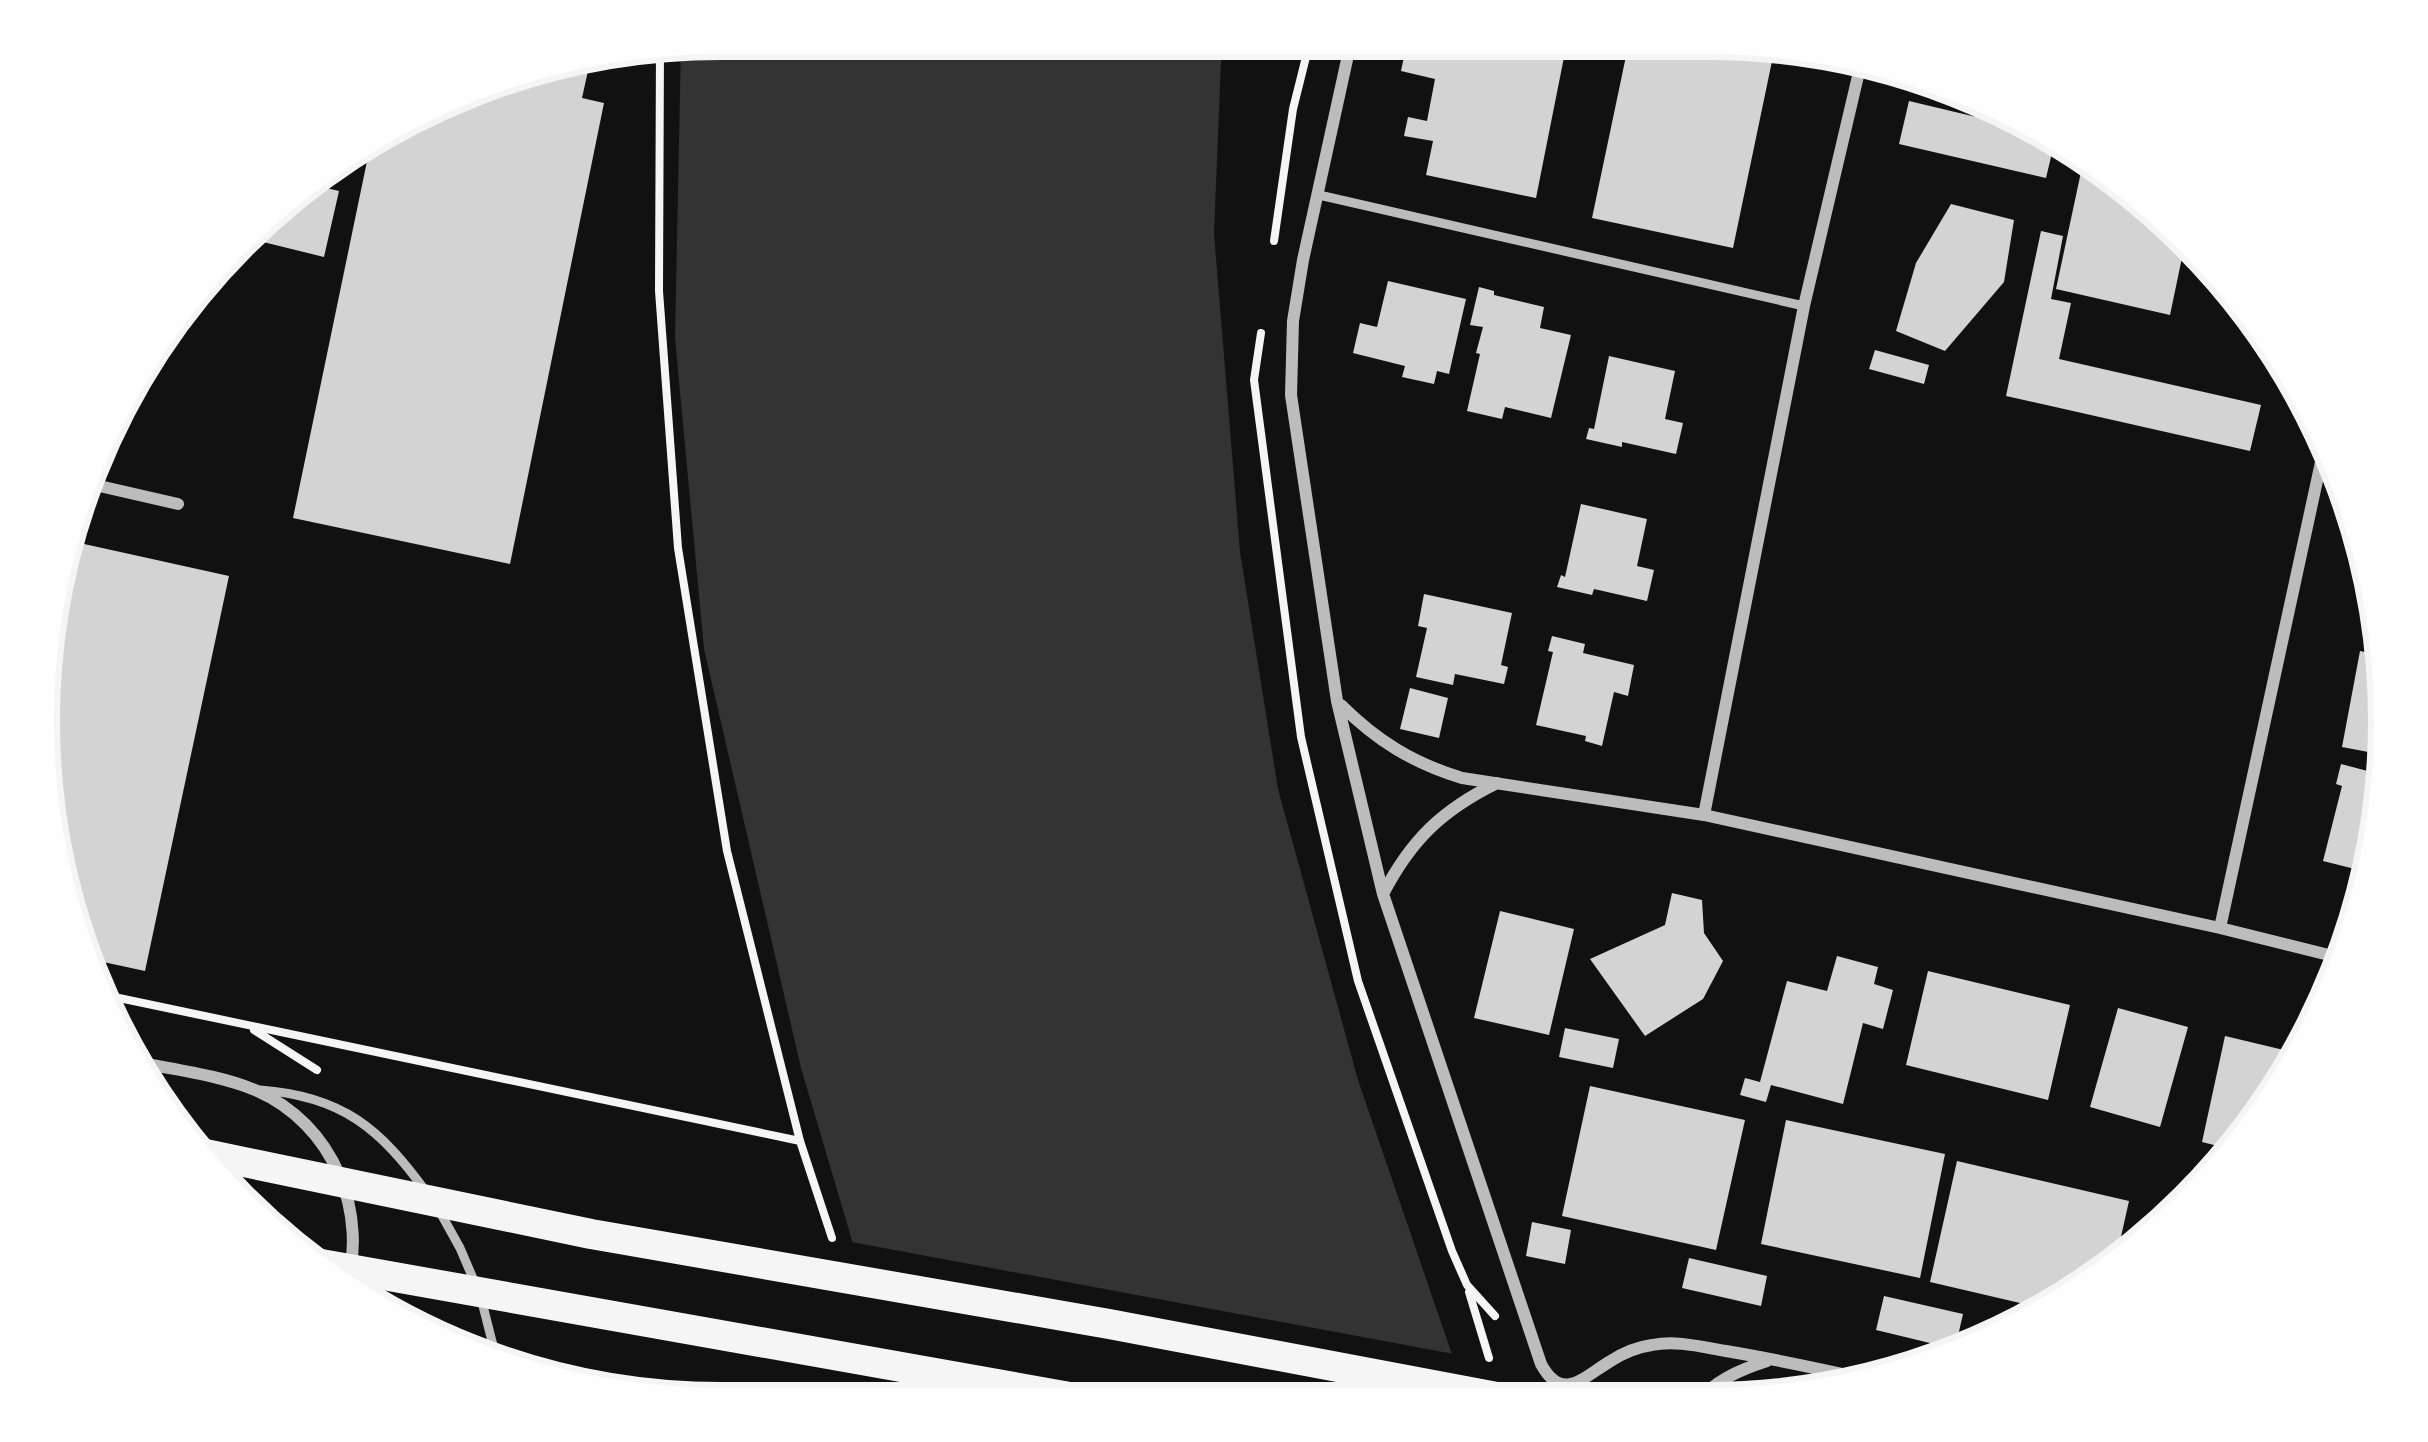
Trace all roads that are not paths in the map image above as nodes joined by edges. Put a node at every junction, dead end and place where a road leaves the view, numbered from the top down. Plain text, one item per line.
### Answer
1 (1348, 57) edge
2 (1858, 75) edge
3 (1319, 195) junction
4 (1804, 306) junction
5 (2320, 467) edge
6 (100, 486) edge
7 (178, 504) dead end
8 (1337, 701) junction
9 (1498, 783) junction
10 (1704, 814) junction
11 (1383, 894) junction
12 (2220, 928) junction
13 (2328, 955) edge
14 (154, 1066) edge
15 (253, 1090) junction
16 (220, 1157) edge
17 (345, 1268) edge
18 (351, 1272) edge
19 (493, 1344) edge
20 (1773, 1359) junction
21 (1834, 1372) edge
22 (997, 1385) edge
23 (1429, 1385) edge
24 (1716, 1385) edge

1 - 3 street
2 - 4 street
3 - 4 lane
3 - 8 street
4 - 10 street
5 - 12 street
6 - 7 street
8 - 9 street
8 - 11 street
9 - 10 street
9 - 11 street
10 - 12 street
11 - 20 street
12 - 13 street
14 - 15 street
15 - 18 street
15 - 19 lane
16 - 23 main road
17 - 22 main road
20 - 21 street
20 - 24 street

